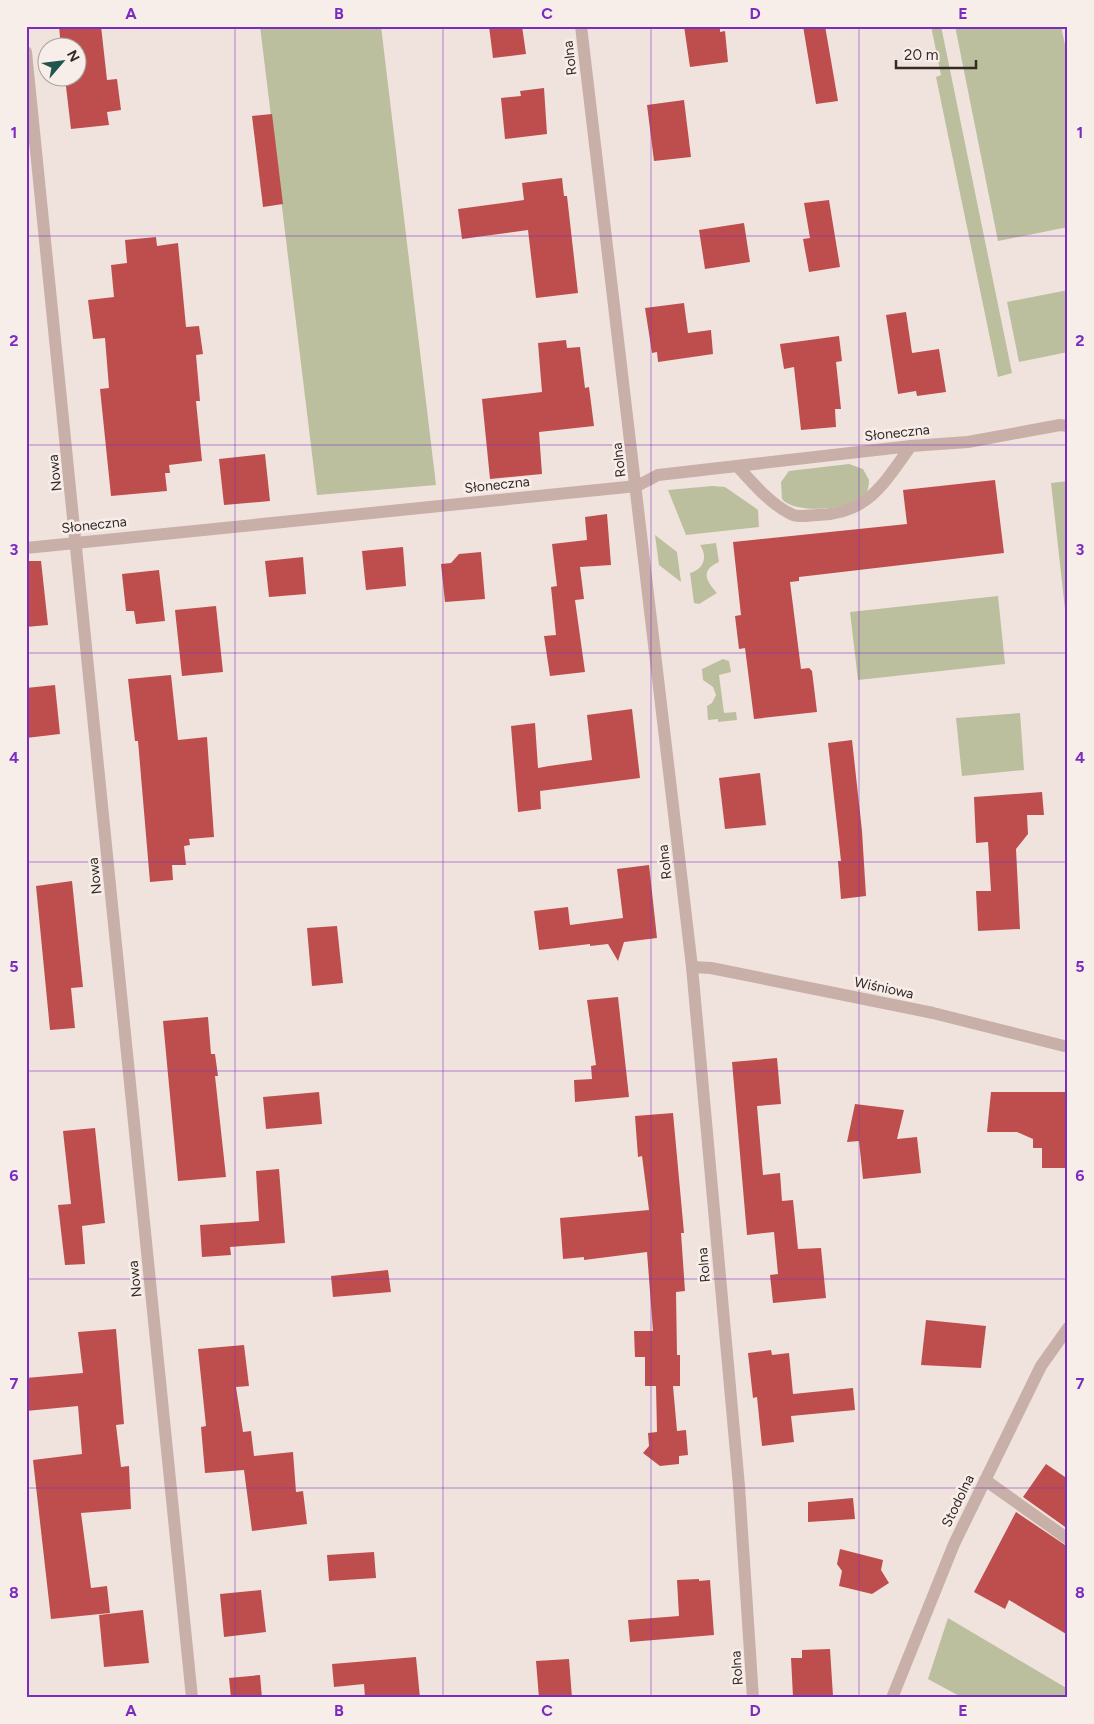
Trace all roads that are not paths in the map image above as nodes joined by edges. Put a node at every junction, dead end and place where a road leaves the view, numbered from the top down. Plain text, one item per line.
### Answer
1 (582, 26) edge
2 (26, 52) edge
3 (1068, 426) edge
4 (911, 446) junction
5 (737, 466) junction
6 (637, 486) junction
7 (77, 542) junction
8 (26, 548) edge
9 (692, 967) junction
10 (1068, 1047) edge
11 (1067, 1328) edge
12 (985, 1480) junction
13 (1068, 1539) edge
14 (192, 1698) edge
15 (754, 1698) edge
16 (892, 1698) edge

1 - 6 street, Rolna
2 - 7 street, Nowa
3 - 4 street, Słoneczna
4 - 5 street, Słoneczna
4 - 5 street
5 - 6 street, Słoneczna
6 - 7 street, Słoneczna
6 - 9 street, Rolna
7 - 8 street, Słoneczna
7 - 14 street, Nowa
9 - 10 street, Wiśniowa
9 - 15 street, Rolna
11 - 12 street, Stodolna
12 - 13 street
12 - 16 street, Stodolna

